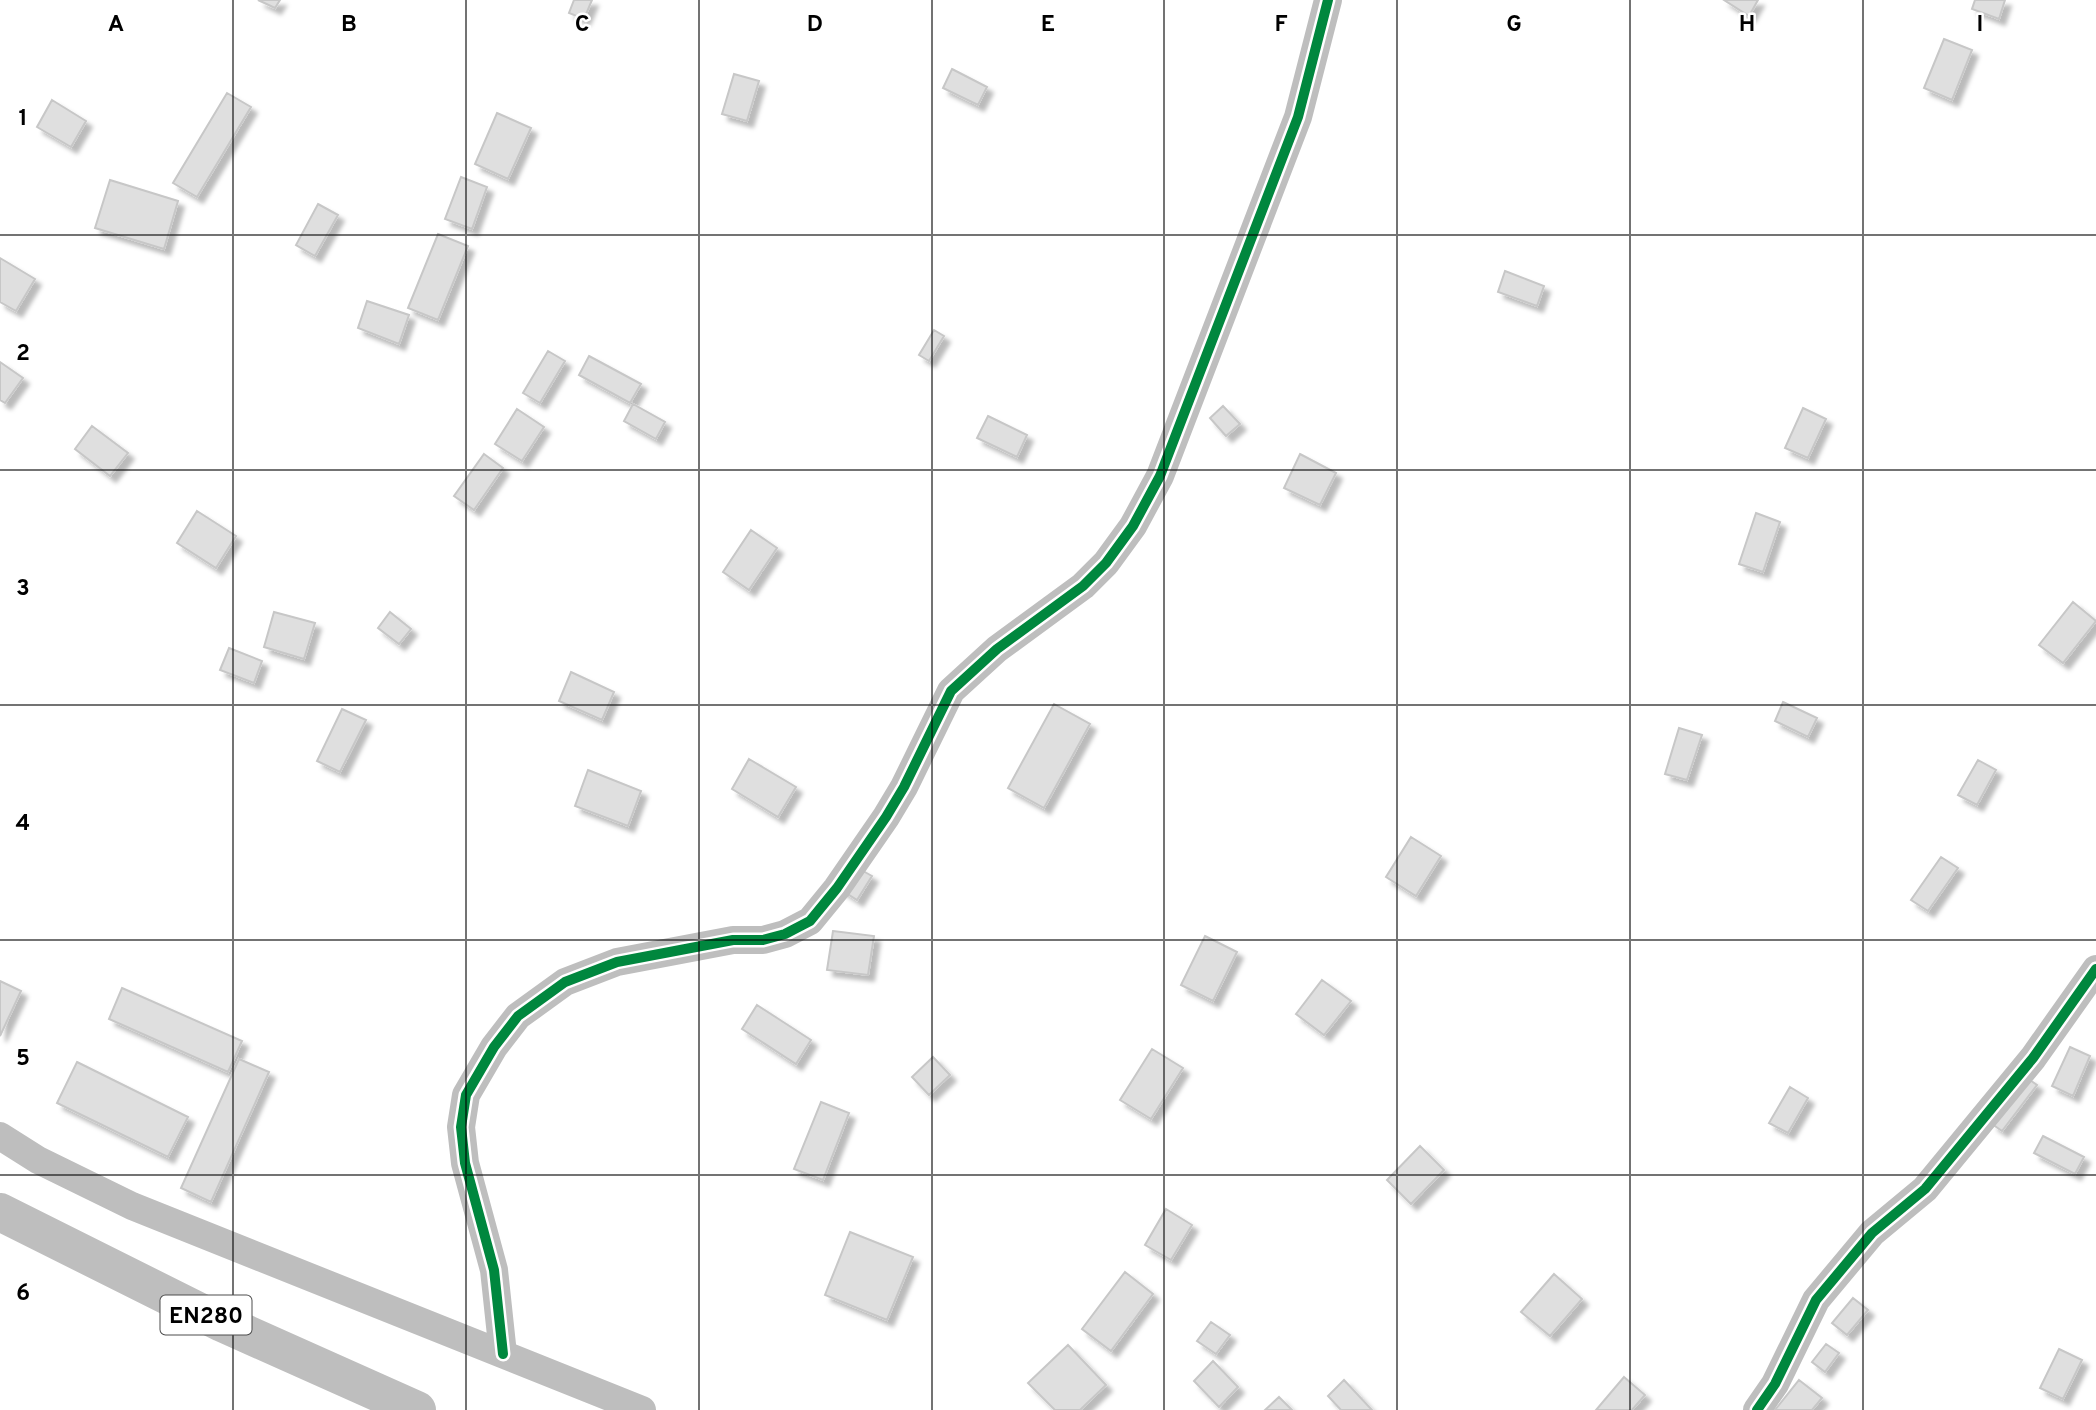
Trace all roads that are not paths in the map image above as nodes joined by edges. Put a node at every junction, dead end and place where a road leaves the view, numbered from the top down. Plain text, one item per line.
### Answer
1 (1328, 0) edge
2 (2096, 969) edge
3 (0, 1136) edge
4 (0, 1212) edge
5 (503, 1354) junction
6 (416, 1410) edge
7 (642, 1410) edge
8 (1758, 1410) edge

1 - 5 street
2 - 8 street
3 - 5 street
4 - 6 main road, EN280
5 - 7 street

